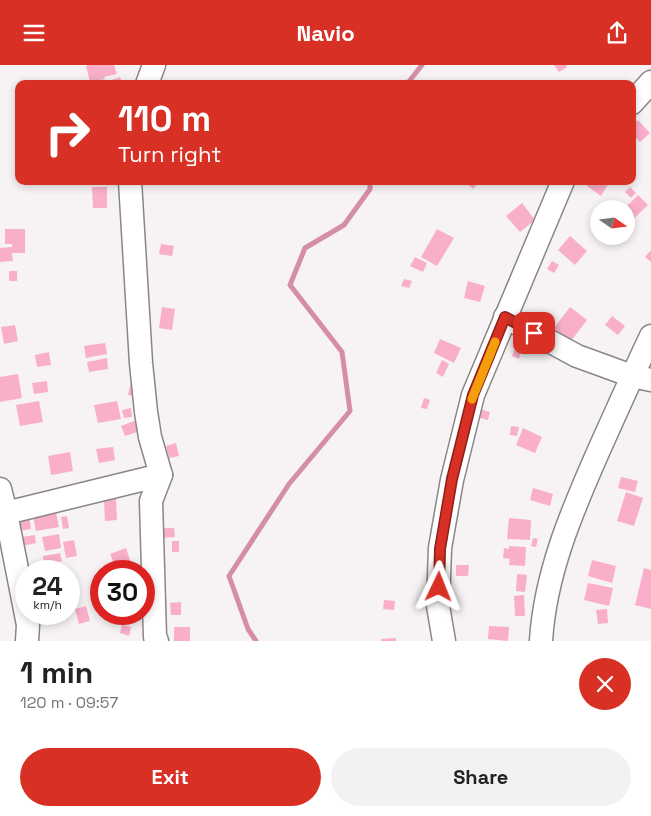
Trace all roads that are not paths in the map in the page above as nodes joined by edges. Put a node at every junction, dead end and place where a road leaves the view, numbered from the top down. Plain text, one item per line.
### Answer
1 (154, 65) edge
2 (148, 80) edge
3 (651, 82) edge
4 (636, 99) edge
5 (130, 185) edge
6 (561, 185) edge
7 (505, 317) junction
8 (651, 336) edge
9 (642, 378) edge
10 (161, 475) junction
11 (0, 489) edge
12 (6, 513) junction
13 (27, 641) edge
14 (156, 641) edge
15 (444, 641) edge
16 (540, 641) edge

1 - 2 street
3 - 4 street
5 - 10 street
6 - 7 street
7 - 9 street
7 - 15 street
8 - 9 street
9 - 16 street
10 - 12 street
10 - 14 street
11 - 12 street
12 - 13 street

